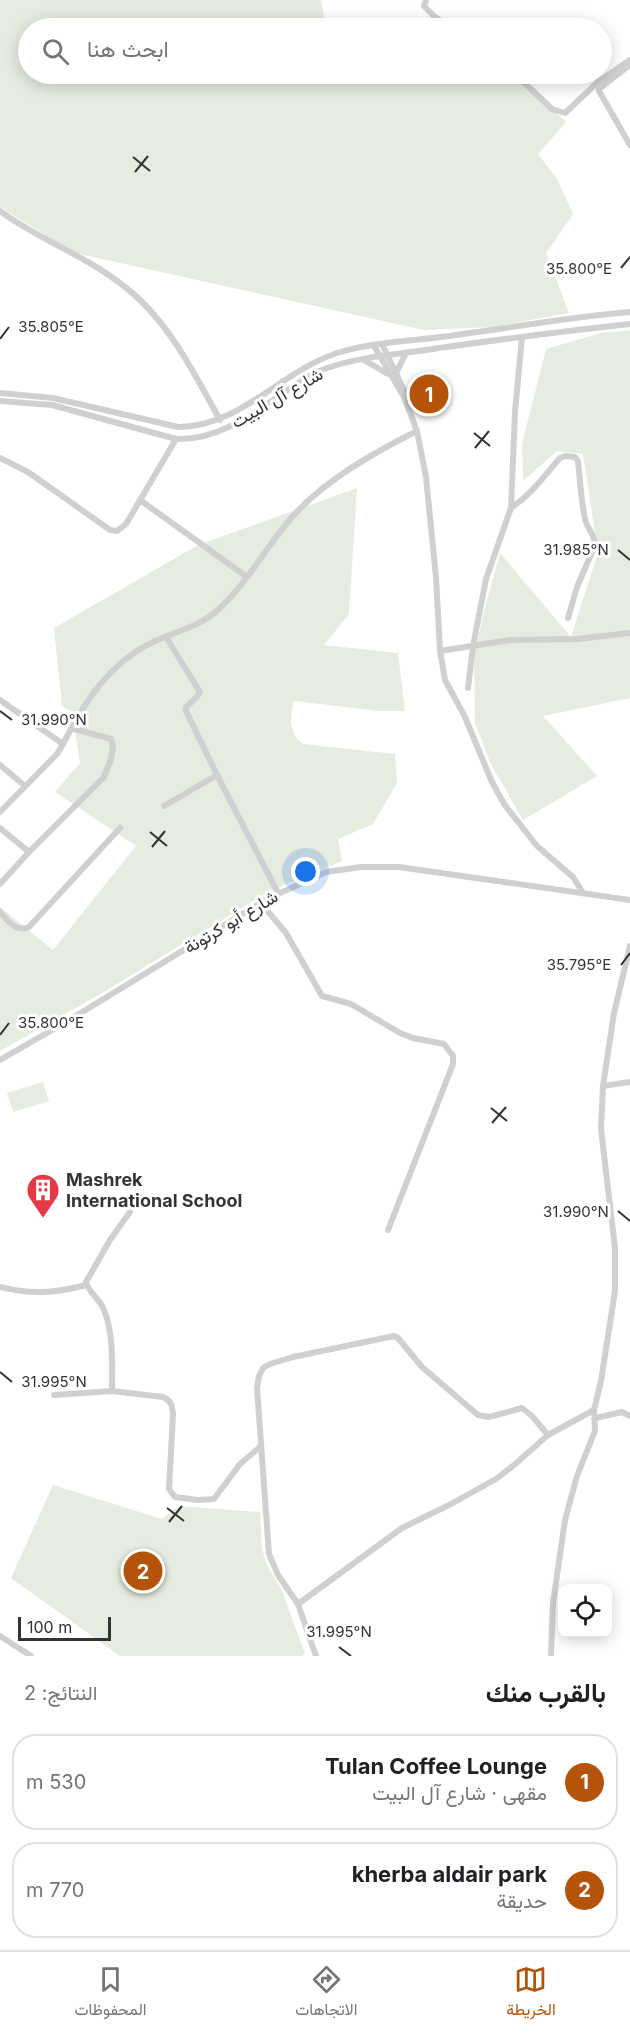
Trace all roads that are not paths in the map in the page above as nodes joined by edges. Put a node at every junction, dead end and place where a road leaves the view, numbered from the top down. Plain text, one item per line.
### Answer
1 (426, 0) edge
2 (438, 18) edge
3 (630, 60) edge
4 (630, 65) edge
5 (612, 72) edge
6 (612, 79) edge
7 (526, 84) edge
8 (596, 84) edge
9 (605, 84) edge
10 (630, 145) edge
11 (0, 211) edge
12 (630, 312) edge
13 (630, 324) edge
14 (522, 337) junction
15 (378, 345) junction
16 (406, 353) junction
17 (384, 356) junction
18 (363, 359) junction
19 (393, 375) junction
20 (0, 393) edge
21 (0, 401) edge
22 (220, 420) junction
23 (417, 431) junction
24 (176, 438) junction
25 (0, 458) edge
26 (141, 500) junction
27 (511, 508) junction
28 (247, 577) junction
29 (568, 618) dead end
30 (630, 633) edge
31 (166, 637) junction
32 (472, 646) junction
33 (440, 651) junction
34 (468, 688) dead end
35 (0, 700) edge
36 (72, 728) junction
37 (63, 744) junction
38 (0, 765) edge
39 (217, 775) junction
40 (25, 786) junction
41 (164, 806) dead end
42 (0, 812) edge
43 (0, 828) edge
44 (120, 828) dead end
45 (29, 852) junction
46 (0, 884) edge
47 (278, 893) junction
48 (583, 893) junction
49 (630, 900) edge
50 (260, 902) junction
51 (0, 912) edge
52 (630, 946) edge
53 (0, 1060) edge
54 (630, 1082) edge
55 (603, 1086) junction
56 (130, 1212) dead end
57 (388, 1230) dead end
58 (86, 1286) junction
59 (0, 1287) edge
60 (112, 1391) junction
61 (54, 1395) dead end
62 (595, 1414) junction
63 (630, 1416) edge
64 (548, 1435) junction
65 (260, 1447) junction
66 (297, 1604) junction
67 (0, 1636) edge
68 (31, 1656) edge
69 (316, 1656) edge
70 (551, 1656) edge

1 - 2 street
3 - 5 street
4 - 6 street
7 - 8 street
9 - 10 street
11 - 22 street
12 - 15 street, شارع آل البيت
13 - 14 street, شارع آل البيت
14 - 16 street, شارع آل البيت
14 - 27 street
15 - 17 street
15 - 22 street, شارع آل البيت
16 - 17 street, شارع آل البيت
16 - 19 street
17 - 18 street, شارع آل البيت
17 - 19 street
18 - 19 street
18 - 24 street, شارع آل البيت
19 - 23 street
20 - 22 street, شارع آل البيت
21 - 24 street, شارع آل البيت
23 - 28 street
23 - 33 street
24 - 26 street
25 - 26 street
26 - 28 street
27 - 29 street
27 - 32 street
28 - 31 street
30 - 32 street
31 - 36 street
31 - 39 street
32 - 33 street
32 - 34 street
33 - 48 street
35 - 37 street
36 - 37 street
36 - 45 street
37 - 40 street
38 - 40 street
39 - 41 street
39 - 47 street
40 - 42 street
43 - 45 street
44 - 51 street
45 - 46 street
47 - 48 street, شارع أبو كرتونة
47 - 50 street, شارع أبو كرتونة
48 - 49 street, شارع أبو كرتونة
50 - 53 street, شارع أبو كرتونة
50 - 57 street
52 - 55 street
54 - 55 street
55 - 62 street
56 - 58 street
58 - 59 street
58 - 60 street
60 - 61 street
60 - 65 street
62 - 63 street
62 - 64 street
62 - 70 street
64 - 65 street
64 - 66 street
65 - 66 street
66 - 69 street
67 - 68 street

